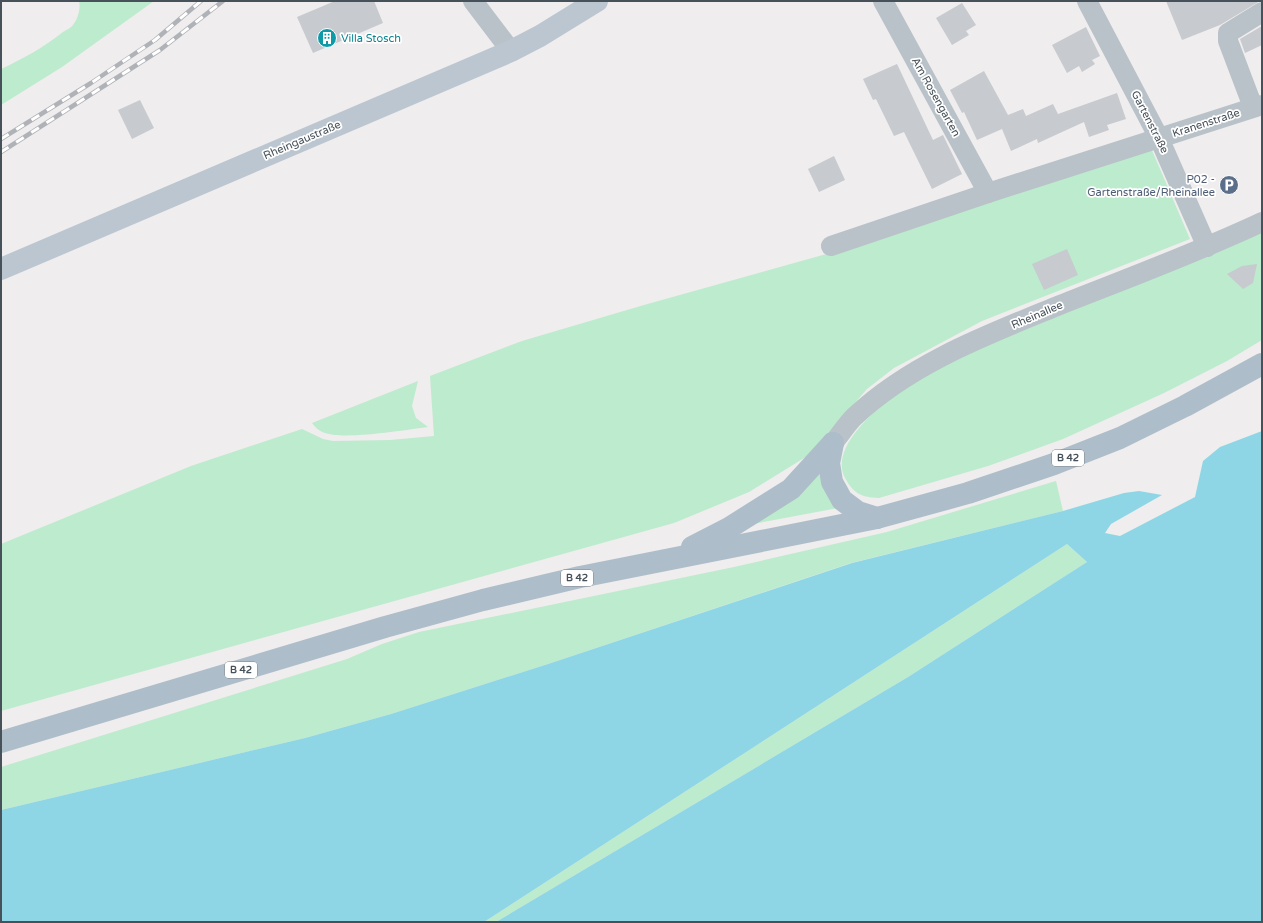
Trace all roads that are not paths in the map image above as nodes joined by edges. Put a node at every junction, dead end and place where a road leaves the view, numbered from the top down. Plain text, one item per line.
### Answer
1 (473, 1) edge
2 (597, 1) edge
3 (883, 1) edge
4 (1087, 1) edge
5 (1262, 12) edge
6 (511, 51) junction
7 (1258, 106) edge
8 (1159, 138) junction
9 (988, 192) junction
10 (1262, 222) edge
11 (831, 246) dead end
12 (1207, 247) junction
13 (1, 269) edge
14 (1262, 364) edge
15 (833, 443) junction
16 (877, 518) junction
17 (672, 558) junction
18 (1, 742) edge

1 - 6 street
2 - 6 main road, Rheingaustraße
3 - 9 street, Am Rosengarten
4 - 8 street, Gartenstraße
5 - 7 street, Kranenstraße
6 - 13 main road, Rheingaustraße
7 - 8 street, Kranenstraße
8 - 9 street
8 - 12 street, Gartenstraße
9 - 11 street
10 - 12 street, Rheinallee
12 - 15 street, Rheinallee
14 - 16 main road, B 42
15 - 16 main road
15 - 17 main road
16 - 17 main road, B 42
17 - 18 main road, B 42

